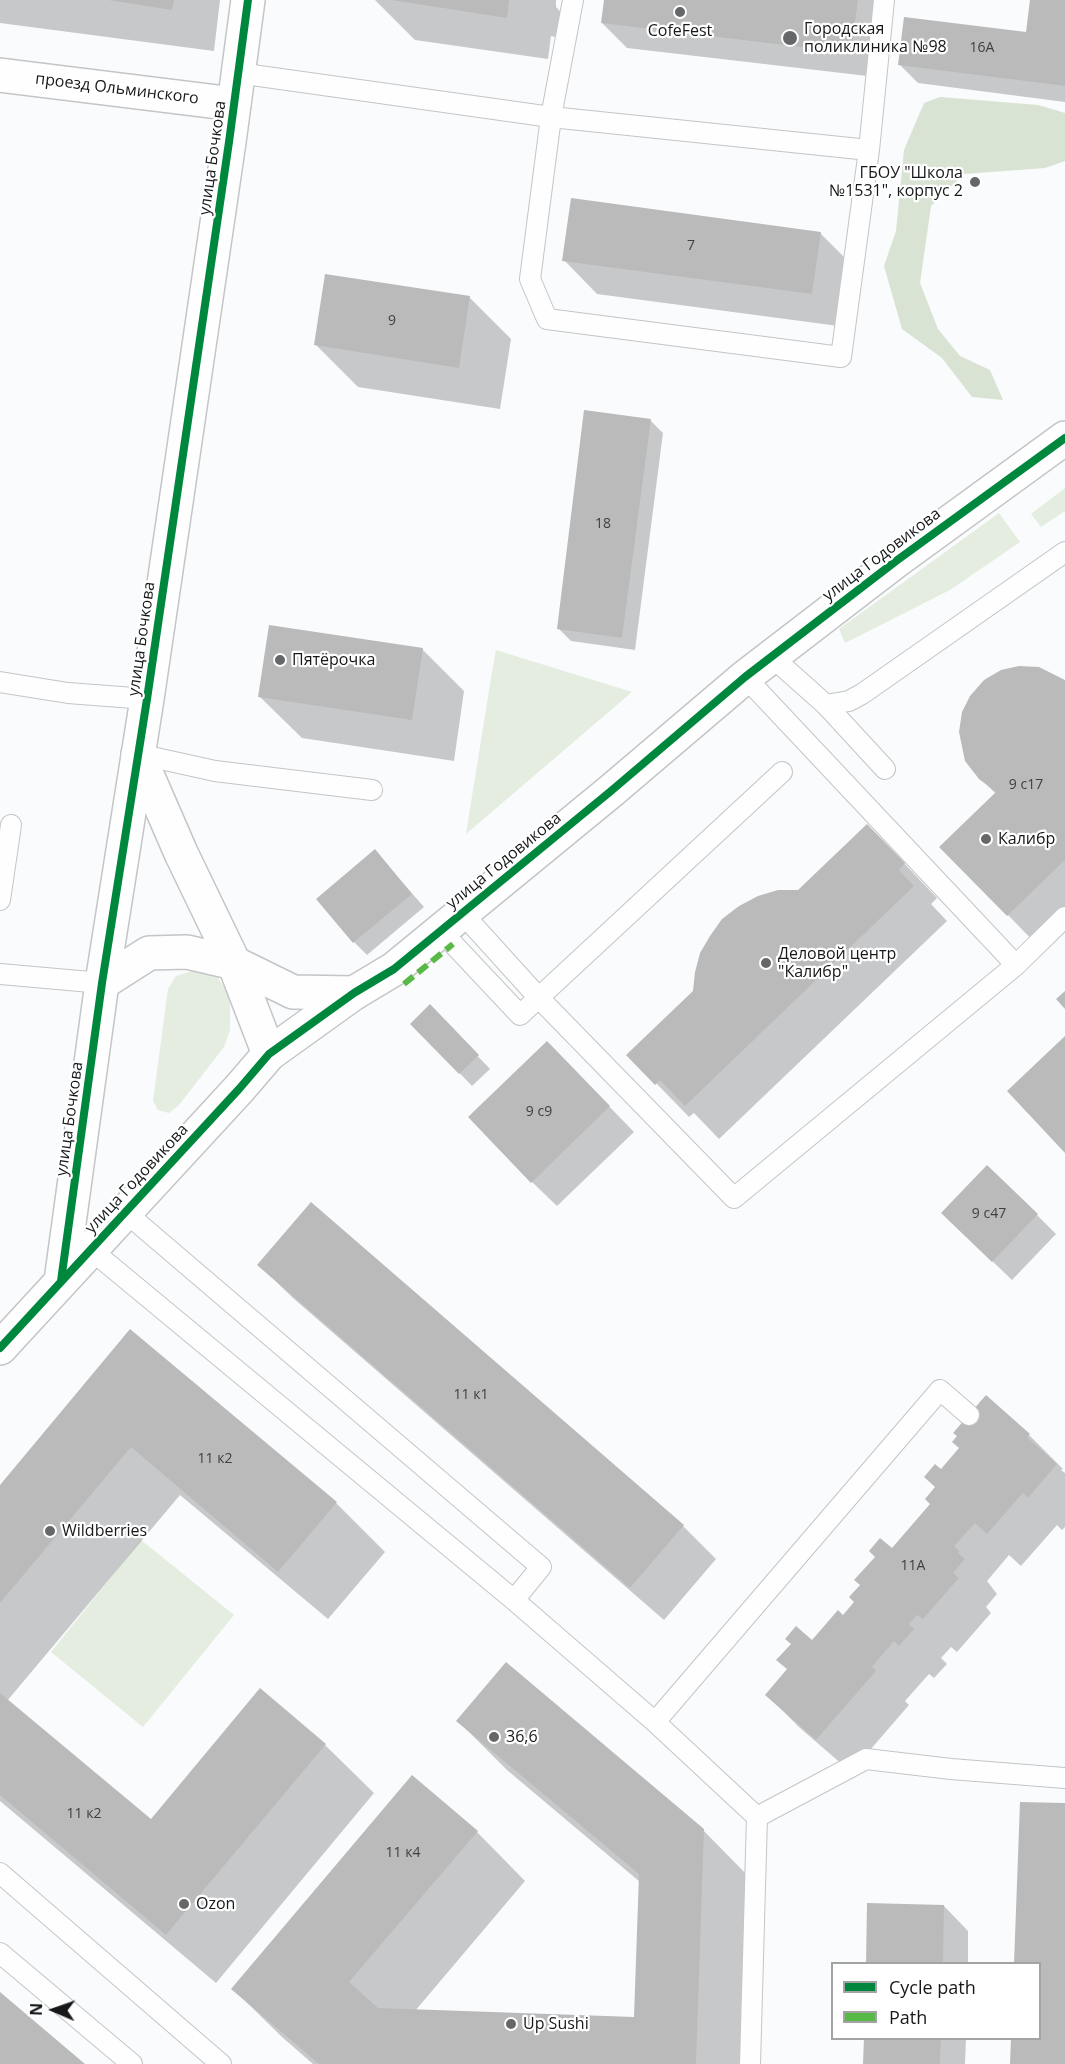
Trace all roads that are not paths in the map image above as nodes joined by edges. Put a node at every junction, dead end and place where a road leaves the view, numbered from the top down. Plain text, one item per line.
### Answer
1 (248, 0) edge
2 (573, 0) edge
3 (884, 0) edge
4 (0, 75) edge
5 (236, 88) junction
6 (551, 117) junction
7 (869, 150) junction
8 (1065, 438) edge
9 (1065, 552) edge
10 (771, 656) junction
11 (745, 677) junction
12 (0, 682) edge
13 (147, 699) junction
14 (825, 705) junction
15 (138, 754) junction
16 (885, 769) dead end
17 (783, 772) dead end
18 (372, 790) dead end
19 (11, 825) dead end
20 (0, 900) edge
21 (1065, 917) edge
22 (451, 921) junction
23 (234, 963) junction
24 (1016, 965) junction
25 (0, 974) edge
26 (102, 983) junction
27 (354, 993) junction
28 (539, 998) junction
29 (269, 1054) junction
30 (125, 1212) junction
31 (90, 1249) junction
32 (61, 1281) junction
33 (0, 1348) edge
34 (969, 1415) dead end
35 (514, 1600) junction
36 (655, 1722) junction
37 (1065, 1778) edge
38 (757, 1817) junction
39 (0, 1873) edge
40 (0, 1953) edge
41 (132, 2064) edge
42 (220, 2064) edge
43 (750, 2064) edge

1 - 5 street, улица Бочкова
2 - 6 lane
3 - 7 lane
4 - 5 street, проезд Ольминского
5 - 6 lane
5 - 13 street, улица Бочкова
6 - 7 lane
6 - 7 lane
8 - 10 street, улица Годовикова
9 - 14 lane
10 - 11 street, улица Годовикова
10 - 14 lane
11 - 22 street, улица Годовикова
11 - 24 lane
12 - 13 lane
13 - 15 street, улица Бочкова
14 - 16 lane
15 - 18 lane
15 - 23 street
15 - 26 street, улица Бочкова
17 - 28 lane
19 - 20 lane
21 - 24 lane
22 - 27 street, улица Годовикова
22 - 28 lane
22 - 28 lane
23 - 26 street
23 - 27 street
23 - 29 street
24 - 28 lane
25 - 26 lane
26 - 32 street, улица Бочкова
27 - 29 street, улица Годовикова
29 - 30 street, улица Годовикова
30 - 31 street, улица Годовикова
30 - 35 lane
31 - 32 street, улица Годовикова
31 - 35 lane
32 - 33 street, улица Годовикова
34 - 36 lane
35 - 36 lane
36 - 38 lane
37 - 38 lane
38 - 43 lane
39 - 42 lane
40 - 41 lane

